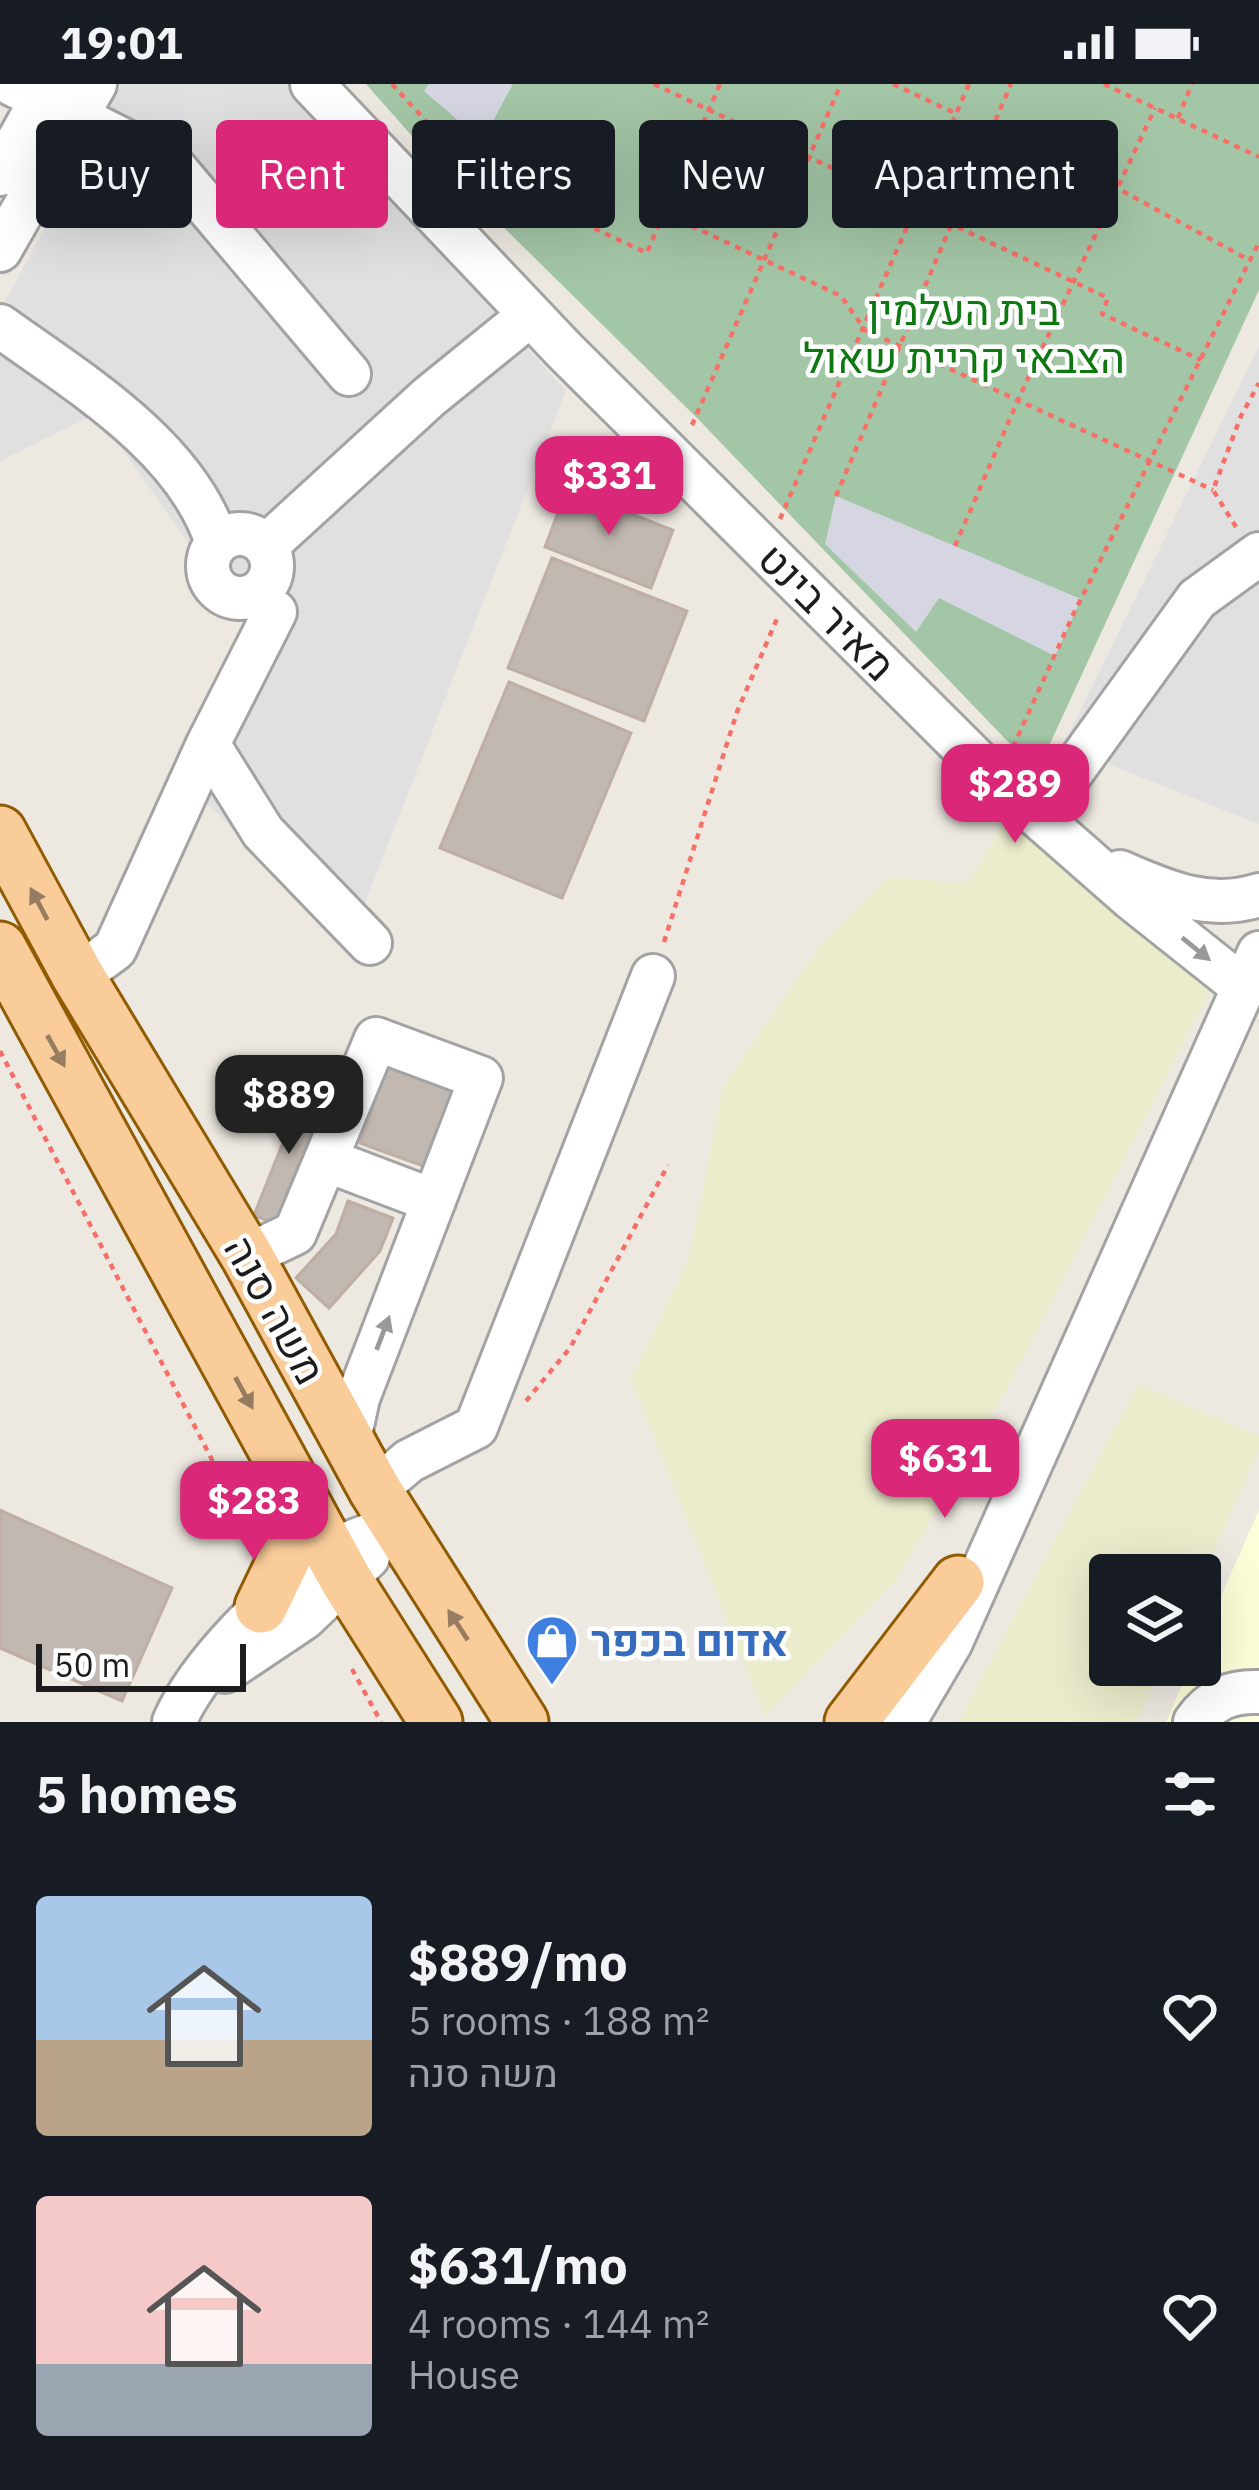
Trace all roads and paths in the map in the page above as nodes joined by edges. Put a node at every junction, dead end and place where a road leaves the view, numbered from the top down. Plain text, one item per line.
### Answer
1 (312, 84) edge
2 (392, 84) edge
3 (654, 84) edge
4 (720, 84) edge
5 (841, 84) edge
6 (892, 84) edge
7 (969, 84) edge
8 (1011, 84) edge
9 (1105, 84) edge
10 (1192, 84) edge
11 (55, 94) edge
12 (1155, 108) junction
13 (709, 110) junction
14 (957, 114) junction
15 (1178, 118) junction
16 (705, 120) edge
17 (731, 120) edge
18 (954, 120) edge
19 (996, 120) edge
20 (808, 155) joint
21 (1259, 157) edge
22 (832, 166) edge
23 (0, 174) edge
24 (1118, 186) edge
25 (1118, 189) edge
26 (658, 228) edge
27 (696, 228) edge
28 (778, 228) edge
29 (908, 228) edge
30 (951, 228) edge
31 (953, 228) edge
32 (1098, 228) edge
33 (1259, 242) edge
34 (0, 250) edge
35 (765, 260) junction
36 (1250, 261) junction
37 (1072, 284) junction
38 (530, 315) junction
39 (0, 326) edge
40 (865, 330) junction
41 (899, 347) junction
42 (1201, 360) junction
43 (349, 374) dead end
44 (1259, 383) edge
45 (1018, 400) junction
46 (670, 456) junction
47 (1152, 460) junction
48 (1213, 490) junction
49 (836, 496) dead end
50 (217, 543) junction
51 (266, 546) junction
52 (955, 546) dead end
53 (763, 548) junction
54 (1257, 556) edge
55 (794, 579) junction
56 (252, 596) junction
57 (208, 743) junction
58 (993, 777) junction
59 (1040, 816) junction
60 (0, 832) edge
61 (1086, 857) junction
62 (1259, 896) edge
63 (370, 944) dead end
64 (0, 948) edge
65 (1251, 970) edge
66 (78, 976) junction
67 (653, 976) joint
68 (0, 1051) edge
69 (326, 1160) junction
70 (668, 1165) dead end
71 (434, 1201) junction
72 (247, 1256) junction
73 (1077, 1362) junction
74 (514, 1414) dead end
75 (348, 1444) junction
76 (386, 1508) junction
77 (321, 1559) junction
78 (958, 1582) junction
79 (283, 1612) junction
80 (352, 1667) dead end
81 (1259, 1692) edge
82 (179, 1710) edge
83 (381, 1722) edge
84 (436, 1722) edge
85 (522, 1722) edge
86 (851, 1722) edge
87 (874, 1722) edge
88 (904, 1722) edge
89 (1195, 1722) edge

1 - 38 street, מאיר בינט
2 - 26 path
3 - 13 path
4 - 13 path
5 - 20 path
6 - 14 path
7 - 14 path
8 - 19 path
9 - 12 path
10 - 15 path
11 - 23 street
11 - 34 street
11 - 43 street
12 - 15 path
12 - 24 path
13 - 16 path
13 - 17 path
14 - 18 path
15 - 21 path
20 - 22 path
25 - 36 path
27 - 35 path
28 - 35 path
29 - 40 path
30 - 41 path
31 - 37 path
32 - 37 path
33 - 36 path
35 - 40 path
35 - 46 path
36 - 42 path
37 - 42 path
37 - 45 path
38 - 46 street, מאיר בינט
38 - 51 street
39 - 50 street
40 - 41 path
40 - 53 path
41 - 45 path
41 - 49 path
42 - 47 path
44 - 48 path
45 - 47 path
45 - 52 path
46 - 53 street, מאיר בינט
47 - 48 path
47 - 58 path
48 - 54 path
50 - 51 street
50 - 56 street
51 - 56 street
53 - 55 street, מאיר בינט
54 - 59 street
55 - 58 street, מאיר בינט
55 - 67 path
56 - 57 street
57 - 63 street
57 - 66 street
58 - 59 street, מאיר בינט
59 - 61 street, מאיר בינט
66 -> 60 main road, משה סנה
61 - 62 street
61 -> 65 street, מאיר בינט
64 -> 77 main road, משה סנה
65 - 73 street
66 - 72 main road, משה סנה
67 - 76 street
68 - 77 path
69 - 71 street
69 - 71 street
69 - 72 street
70 - 74 path
75 -> 71 street
72 - 75 main road, משה סנה
73 - 78 street
73 - 88 street
75 - 76 main road, משה סנה
76 - 77 street
85 -> 76 main road, משה סנה
77 - 79 main road
77 - 84 main road
78 - 86 main road
78 - 87 street
79 - 82 street
79 - 84 street
80 - 83 path
81 - 89 street

